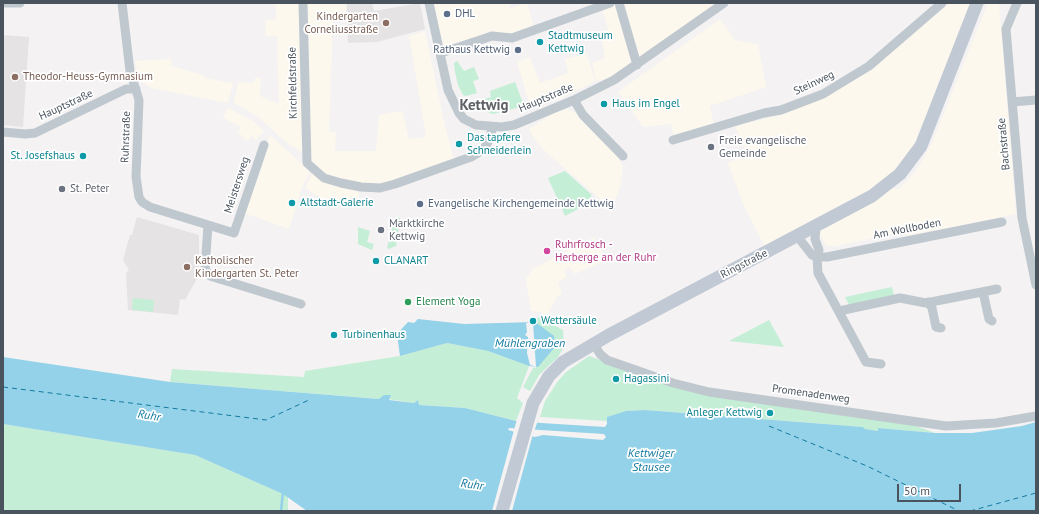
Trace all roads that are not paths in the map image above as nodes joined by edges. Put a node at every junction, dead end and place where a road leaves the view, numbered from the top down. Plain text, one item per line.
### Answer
1 (6, 3) edge
2 (20, 3) edge
3 (122, 3) edge
4 (303, 3) edge
5 (429, 3) edge
6 (610, 3) edge
7 (619, 3) edge
8 (724, 3) edge
9 (942, 3) edge
10 (977, 3) edge
11 (1017, 3) edge
12 (441, 53) junction
13 (637, 65) junction
14 (136, 89) junction
15 (574, 100) junction
16 (1036, 100) edge
17 (1012, 102) junction
18 (490, 126) junction
19 (3, 132) edge
20 (673, 140) dead end
21 (264, 145) dead end
22 (623, 156) dead end
23 (822, 221) junction
24 (1002, 222) dead end
25 (208, 224) junction
26 (234, 233) joint
27 (797, 236) junction
28 (817, 257) junction
29 (1036, 285) edge
30 (997, 289) dead end
31 (983, 292) junction
32 (928, 302) junction
33 (302, 304) dead end
34 (839, 311) junction
35 (992, 321) dead end
36 (941, 328) dead end
37 (594, 344) junction
38 (881, 364) dead end
39 (1036, 416) edge
40 (502, 511) edge

1 - 2 street
3 - 14 street, Ruhrstraße
4 - 18 street, Kirchfeldstraße
5 - 12 street
6 - 12 street
7 - 13 street
8 - 13 street, Hauptstraße
9 - 20 street, Steinweg
10 - 23 main road, Ringstraße
11 - 17 street, Bachstraße
12 - 18 street
13 - 15 street, Hauptstraße
14 - 19 street, Hauptstraße
14 - 25 street, Ruhrstraße
15 - 18 street, Hauptstraße
15 - 22 street
16 - 17 street
17 - 29 street, Bachstraße
21 - 26 street, Meistersweg
23 - 27 main road, Ringstraße
23 - 28 street
24 - 28 street, Am Wollboden
25 - 26 street, Ruhrstraße
25 - 33 street
27 - 28 street
27 - 37 main road, Ringstraße
28 - 34 street
30 - 31 street
31 - 32 street
31 - 35 street
32 - 34 street
32 - 36 street
34 - 38 street
37 - 39 street, Promenadenweg
37 - 40 main road, Ringstraße

